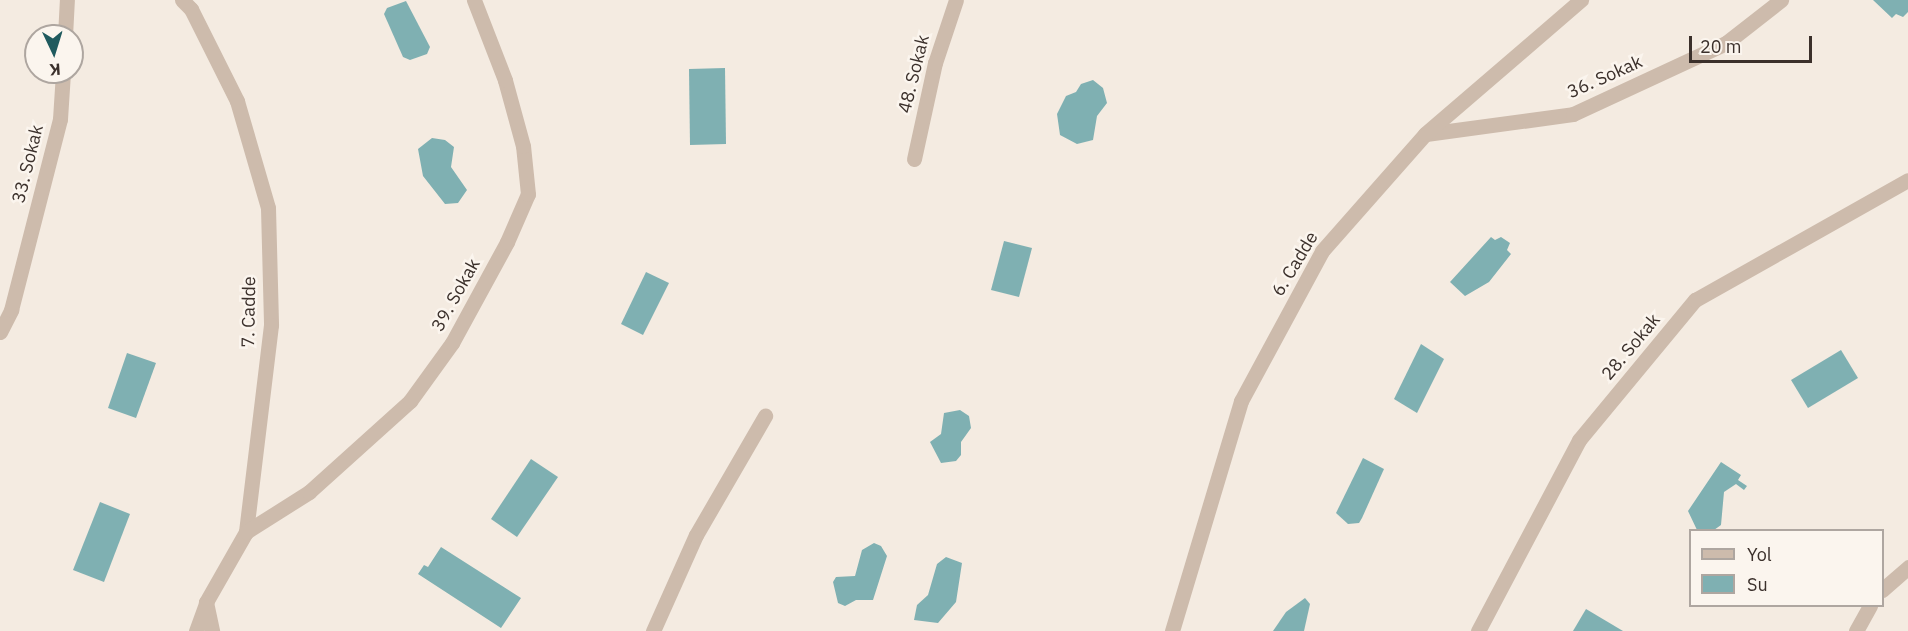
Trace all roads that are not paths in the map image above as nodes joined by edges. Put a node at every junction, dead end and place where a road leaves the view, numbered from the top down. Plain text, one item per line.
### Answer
1 (66, 0) edge
2 (182, 0) edge
3 (474, 0) edge
4 (956, 0) edge
5 (1581, 0) edge
6 (1781, 0) edge
7 (65, 24) edge
8 (62, 84) edge
9 (1425, 134) junction
10 (914, 159) dead end
11 (1908, 180) edge
12 (0, 332) edge
13 (765, 416) dead end
14 (246, 532) junction
15 (1908, 567) edge
16 (1884, 588) edge
17 (206, 602) junction
18 (1869, 607) edge
19 (196, 631) edge
20 (212, 631) edge
21 (653, 631) edge
22 (1172, 631) edge
23 (1478, 631) edge
24 (1856, 631) edge

1 - 7 street
2 - 14 street, 7. Cadde
3 - 14 street, 39. Sokak
4 - 10 street, 48. Sokak
5 - 9 street, 6. Cadde
6 - 9 street, 36. Sokak
8 - 12 street, 33. Sokak
9 - 22 street, 6. Cadde
11 - 23 street, 28. Sokak
13 - 21 street
14 - 17 street, 7. Cadde
15 - 16 street
17 - 19 street, 7. Cadde
17 - 20 street
18 - 24 street

